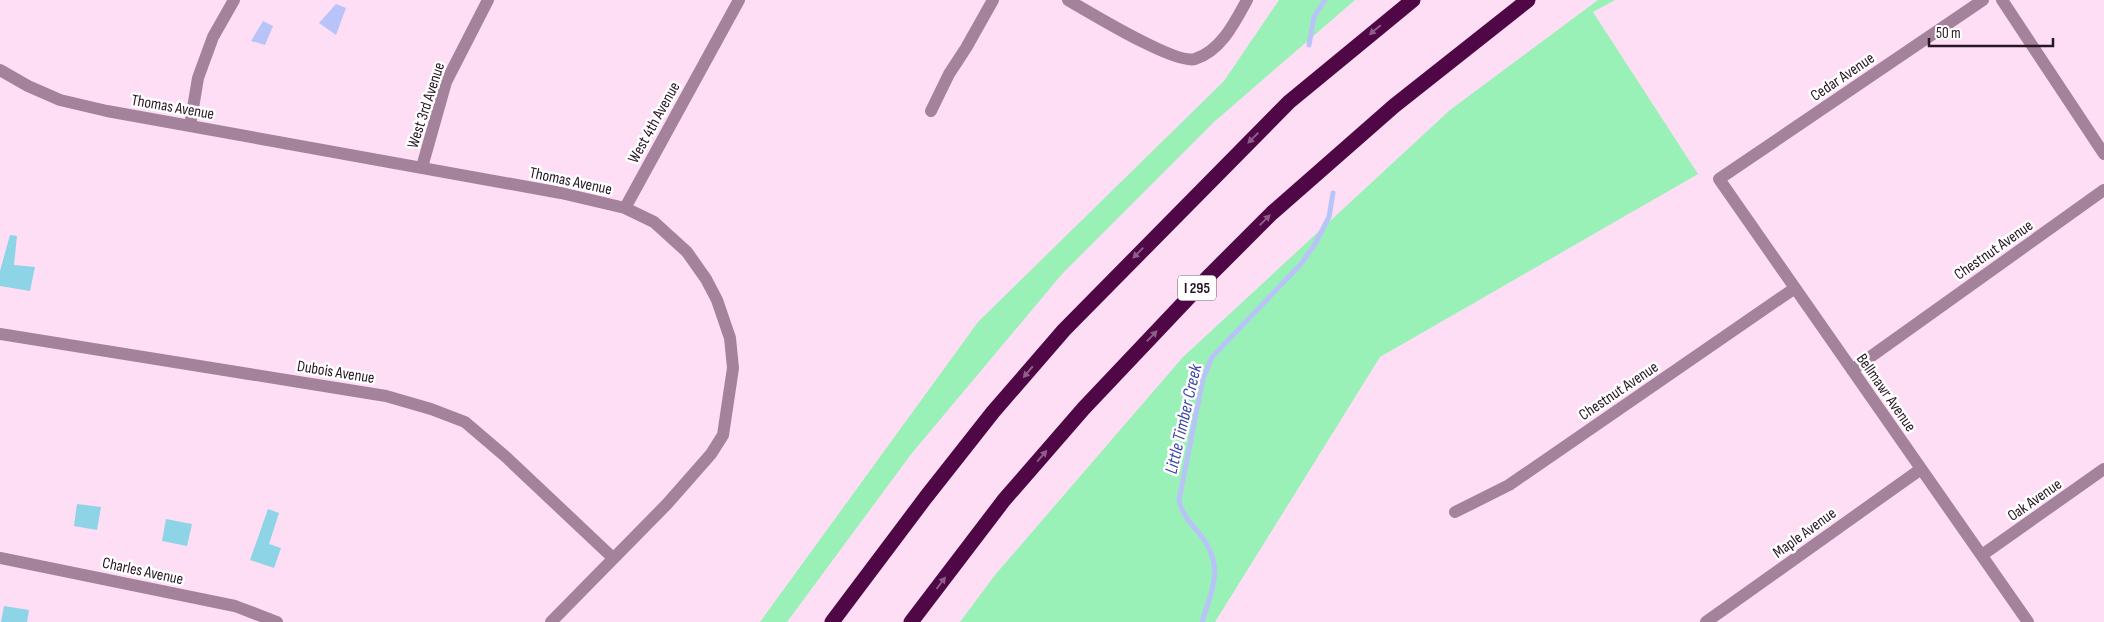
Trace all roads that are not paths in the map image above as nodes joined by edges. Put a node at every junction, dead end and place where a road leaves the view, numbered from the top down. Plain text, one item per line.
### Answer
1 (234, 0) edge
2 (488, 0) edge
3 (739, 0) edge
4 (993, 0) edge
5 (1068, 0) edge
6 (1247, 0) edge
7 (1413, 0) edge
8 (1528, 0) edge
9 (1983, 0) edge
10 (2002, 0) edge
11 (0, 70) edge
12 (931, 111) dead end
13 (190, 126) junction
14 (2104, 154) edge
15 (422, 167) junction
16 (1719, 180) joint
17 (2104, 190) edge
18 (625, 208) junction
19 (1796, 288) junction
20 (0, 334) edge
21 (1852, 370) junction
22 (2104, 468) edge
23 (1921, 469) junction
24 (1455, 512) dead end
25 (1982, 555) junction
26 (0, 558) edge
27 (613, 558) junction
28 (277, 622) edge
29 (551, 622) edge
30 (832, 622) edge
31 (911, 622) edge
32 (1706, 622) edge
33 (2028, 622) edge

1 - 13 street
2 - 15 street, West 3rd Avenue
3 - 18 street, West 4th Avenue
4 - 12 street
5 - 6 street
7 -> 30 highway
31 -> 8 highway, I 295
9 - 16 street, Cedar Avenue
10 - 14 street
11 - 13 street, Thomas Avenue
13 - 15 street, Thomas Avenue
15 - 18 street, Thomas Avenue
16 - 19 street, Bellmawr Avenue
17 - 21 street, Chestnut Avenue
18 - 27 street, Thomas Avenue
19 - 21 street, Bellmawr Avenue
19 - 24 street, Chestnut Avenue
20 - 27 street, Dubois Avenue
21 - 23 street, Bellmawr Avenue
22 - 25 street, Oak Avenue
23 - 25 street, Bellmawr Avenue
23 - 32 street, Maple Avenue
25 - 33 street, Bellmawr Avenue
26 - 28 street, Charles Avenue
27 - 29 street, Thomas Avenue

